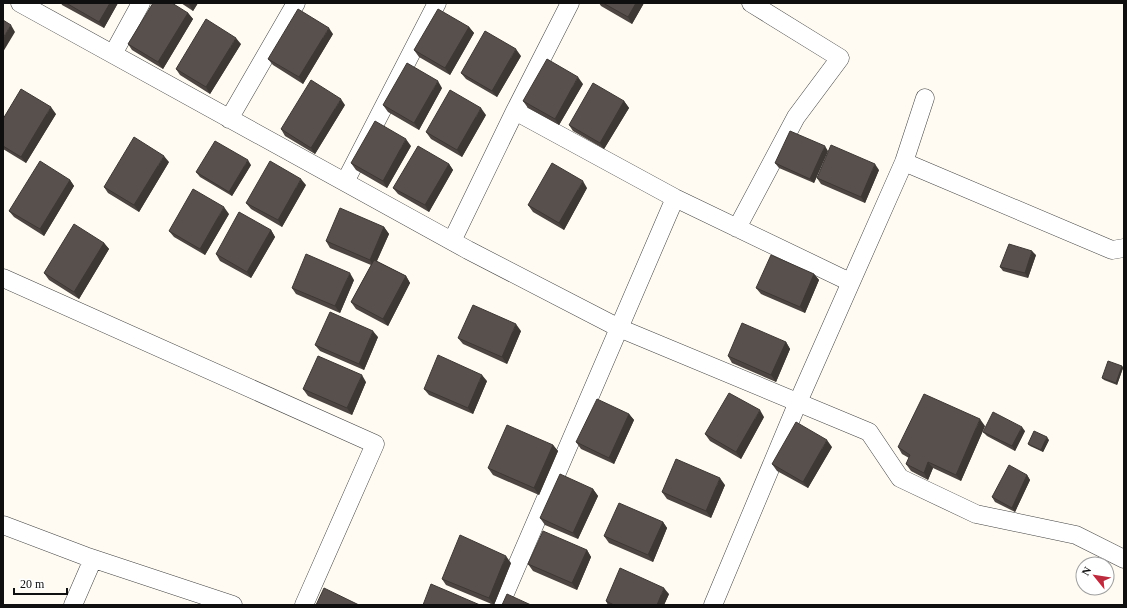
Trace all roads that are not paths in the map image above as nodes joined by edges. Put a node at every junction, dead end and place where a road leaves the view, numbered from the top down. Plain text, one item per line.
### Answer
1 (20, 3) edge
2 (141, 3) edge
3 (296, 3) edge
4 (438, 3) edge
5 (570, 3) edge
6 (751, 3) edge
7 (113, 54) junction
8 (924, 98) dead end
9 (515, 111) junction
10 (230, 119) junction
11 (904, 162) junction
12 (345, 182) junction
13 (675, 198) junction
14 (736, 228) junction
15 (452, 241) junction
16 (1124, 248) edge
17 (3, 278) edge
18 (850, 282) junction
19 (619, 328) junction
20 (798, 402) junction
21 (3, 525) edge
22 (93, 559) junction
23 (1124, 559) edge
24 (73, 605) edge
25 (233, 605) edge
26 (304, 605) edge
27 (500, 605) edge
28 (713, 605) edge

1 - 7 street
2 - 7 street
3 - 10 street
4 - 12 street
5 - 9 street
6 - 14 street
7 - 10 street
8 - 11 street
9 - 13 street
9 - 15 street
10 - 12 street
11 - 16 street
11 - 18 street
12 - 15 street
13 - 14 street
13 - 19 street
14 - 18 street
15 - 19 street
17 - 26 street
18 - 20 street
19 - 20 street
19 - 27 street
20 - 23 street
20 - 28 street
21 - 22 street
22 - 24 street
22 - 25 street

